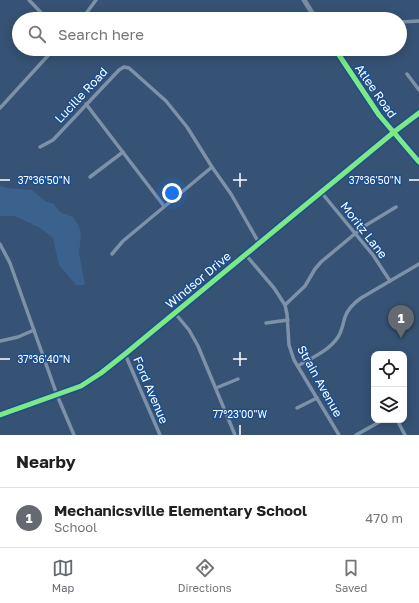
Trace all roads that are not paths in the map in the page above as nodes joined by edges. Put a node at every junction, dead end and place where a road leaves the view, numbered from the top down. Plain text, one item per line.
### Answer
1 (29, 0) edge
2 (96, 0) edge
3 (304, 0) edge
4 (40, 12) edge
5 (87, 12) edge
6 (312, 12) edge
7 (419, 21) edge
8 (407, 22) edge
9 (48, 56) edge
10 (340, 56) edge
11 (408, 74) dead end
12 (419, 90) edge
13 (86, 104) junction
14 (0, 108) edge
15 (419, 113) edge
16 (394, 132) junction
17 (40, 147) dead end
18 (123, 152) junction
19 (419, 162) edge
20 (212, 167) junction
21 (90, 177) dead end
22 (321, 192) junction
23 (164, 206) junction
24 (396, 207) dead end
25 (355, 233) junction
26 (259, 243) junction
27 (0, 244) edge
28 (112, 254) dead end
29 (245, 254) junction
30 (419, 261) edge
31 (419, 264) edge
32 (411, 268) junction
33 (390, 280) junction
34 (285, 305) junction
35 (174, 312) junction
36 (288, 320) junction
37 (266, 323) dead end
38 (34, 330) junction
39 (0, 342) edge
40 (125, 354) junction
41 (298, 366) junction
42 (238, 379) dead end
43 (216, 388) junction
44 (57, 396) junction
45 (317, 398) junction
46 (297, 408) dead end
47 (0, 415) edge
48 (378, 423) edge
49 (399, 423) edge
50 (74, 435) edge
51 (160, 435) edge
52 (235, 435) edge
53 (339, 435) edge
54 (356, 435) edge
55 (405, 435) edge

1 - 4 street
2 - 5 street
3 - 6 street
7 - 8 street
9 - 14 street
10 - 16 street, Atlee Road
11 - 12 street
13 - 17 street, Lucille Road
13 - 18 street
13 - 20 street, Lucille Road
15 - 16 street
16 - 19 street, Atlee Road
16 - 22 street, Windsor Drive
18 - 21 street
18 - 23 street
20 - 23 street
20 - 26 street
22 - 25 street, Moritz Lane
22 - 26 street, Windsor Drive
23 - 28 street
24 - 25 street
25 - 33 street, Moritz Lane
25 - 34 street
26 - 29 street, Windsor Drive
27 - 38 street
29 - 34 street, Strain Avenue
29 - 35 street, Windsor Drive
30 - 32 street
31 - 32 street
32 - 33 street
33 - 41 street
34 - 36 street, Strain Avenue
35 - 40 street, Windsor Drive
35 - 43 street
36 - 37 street
36 - 41 street, Strain Avenue
38 - 39 street
38 - 44 street
40 - 44 street, Windsor Drive
40 - 51 street, Ford Avenue
41 - 45 street, Strain Avenue
42 - 43 street
43 - 52 street
44 - 47 street, Windsor Drive
44 - 50 street
45 - 46 street
45 - 53 street, Strain Avenue
48 - 54 street
49 - 55 street

